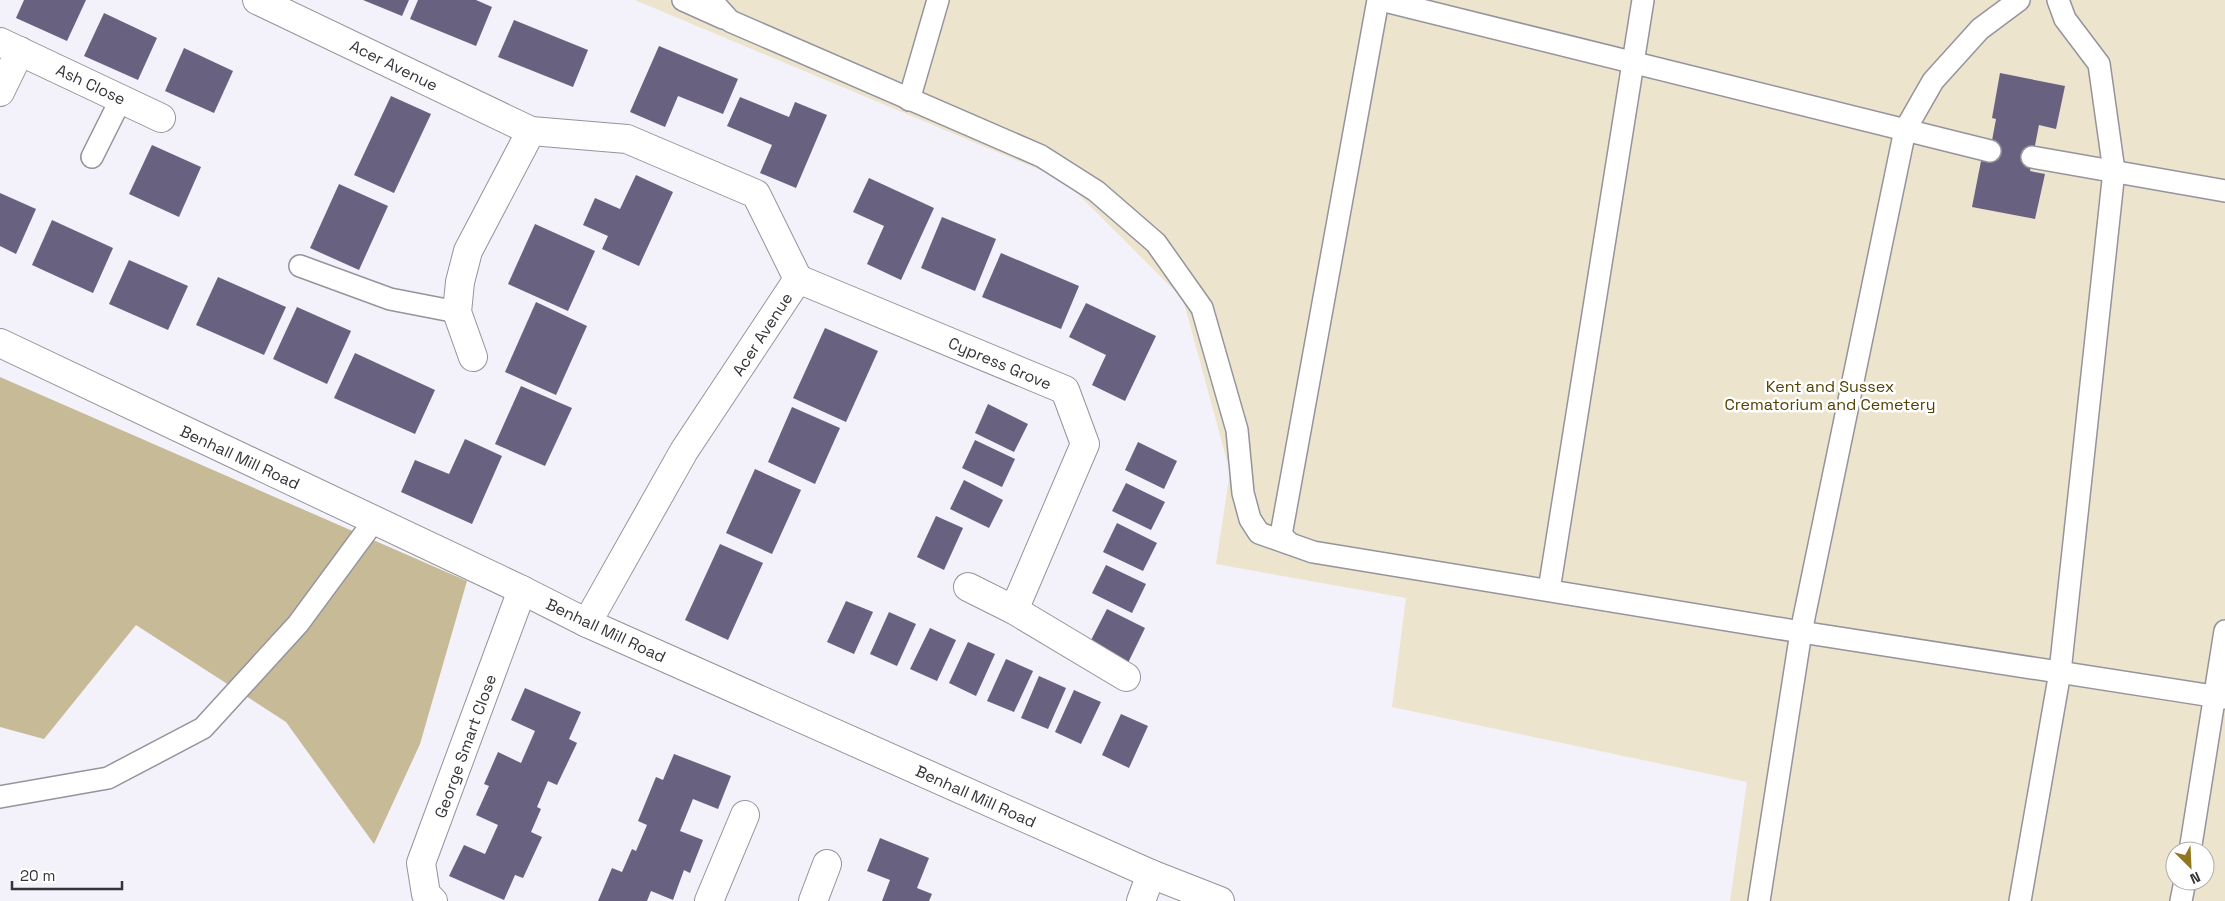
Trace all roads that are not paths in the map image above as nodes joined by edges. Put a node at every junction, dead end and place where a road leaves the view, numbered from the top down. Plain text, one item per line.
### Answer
1 (257, 0) edge
2 (683, 0) edge
3 (711, 0) edge
4 (938, 0) edge
5 (1378, 0) edge
6 (1382, 0) edge
7 (1643, 0) edge
8 (2019, 0) edge
9 (2058, 0) edge
10 (730, 21) junction
11 (10, 46) edge
12 (1633, 62) junction
13 (0, 92) edge
14 (121, 99) junction
15 (909, 100) junction
16 (161, 118) dead end
17 (1905, 130) junction
18 (531, 131) junction
19 (1990, 151) dead end
20 (92, 156) dead end
21 (2032, 157) dead end
22 (2114, 171) junction
23 (2225, 191) edge
24 (300, 266) dead end
25 (798, 279) junction
26 (458, 312) junction
27 (0, 343) edge
28 (473, 357) dead end
29 (374, 521) junction
30 (1289, 543) junction
31 (968, 587) dead end
32 (522, 590) junction
33 (1548, 590) junction
34 (1014, 610) junction
35 (587, 624) junction
36 (2225, 631) edge
37 (1801, 632) junction
38 (2060, 672) junction
39 (1126, 677) dead end
40 (2220, 698) edge
41 (0, 797) edge
42 (746, 815) dead end
43 (2192, 841) edge
44 (827, 864) dead end
45 (1151, 874) junction
46 (434, 901) edge
47 (710, 901) edge
48 (813, 901) edge
49 (1141, 901) edge
50 (1220, 901) edge
51 (1759, 901) edge
52 (2020, 901) edge

1 - 18 street, Acer Avenue
2 - 10 lane
3 - 10 lane
4 - 15 lane
5 - 30 lane
6 - 12 lane
7 - 12 lane
8 - 17 lane
9 - 22 lane
10 - 15 lane
11 - 13 street, Ash Close
11 - 14 street, Ash Close
12 - 17 lane
12 - 33 lane
14 - 16 street, Ash Close
14 - 20 lane
15 - 30 lane
17 - 19 lane
17 - 37 lane
18 - 25 street, Acer Avenue
18 - 26 street
21 - 22 lane
22 - 23 lane
22 - 38 lane
24 - 26 lane
25 - 34 street, Cypress Grove
25 - 35 street, Acer Avenue
26 - 28 street
27 - 29 street, Benhall Mill Road
29 - 32 street, Benhall Mill Road
29 - 41 lane
30 - 33 lane
31 - 34 street
32 - 35 street, Benhall Mill Road
32 - 46 street, George Smart Close
33 - 37 lane
34 - 39 street
35 - 45 street, Benhall Mill Road
36 - 40 lane
37 - 38 lane
37 - 51 lane
38 - 40 lane
38 - 52 lane
40 - 43 lane
42 - 47 street
44 - 48 street
45 - 49 street
45 - 50 street, Benhall Mill Road

